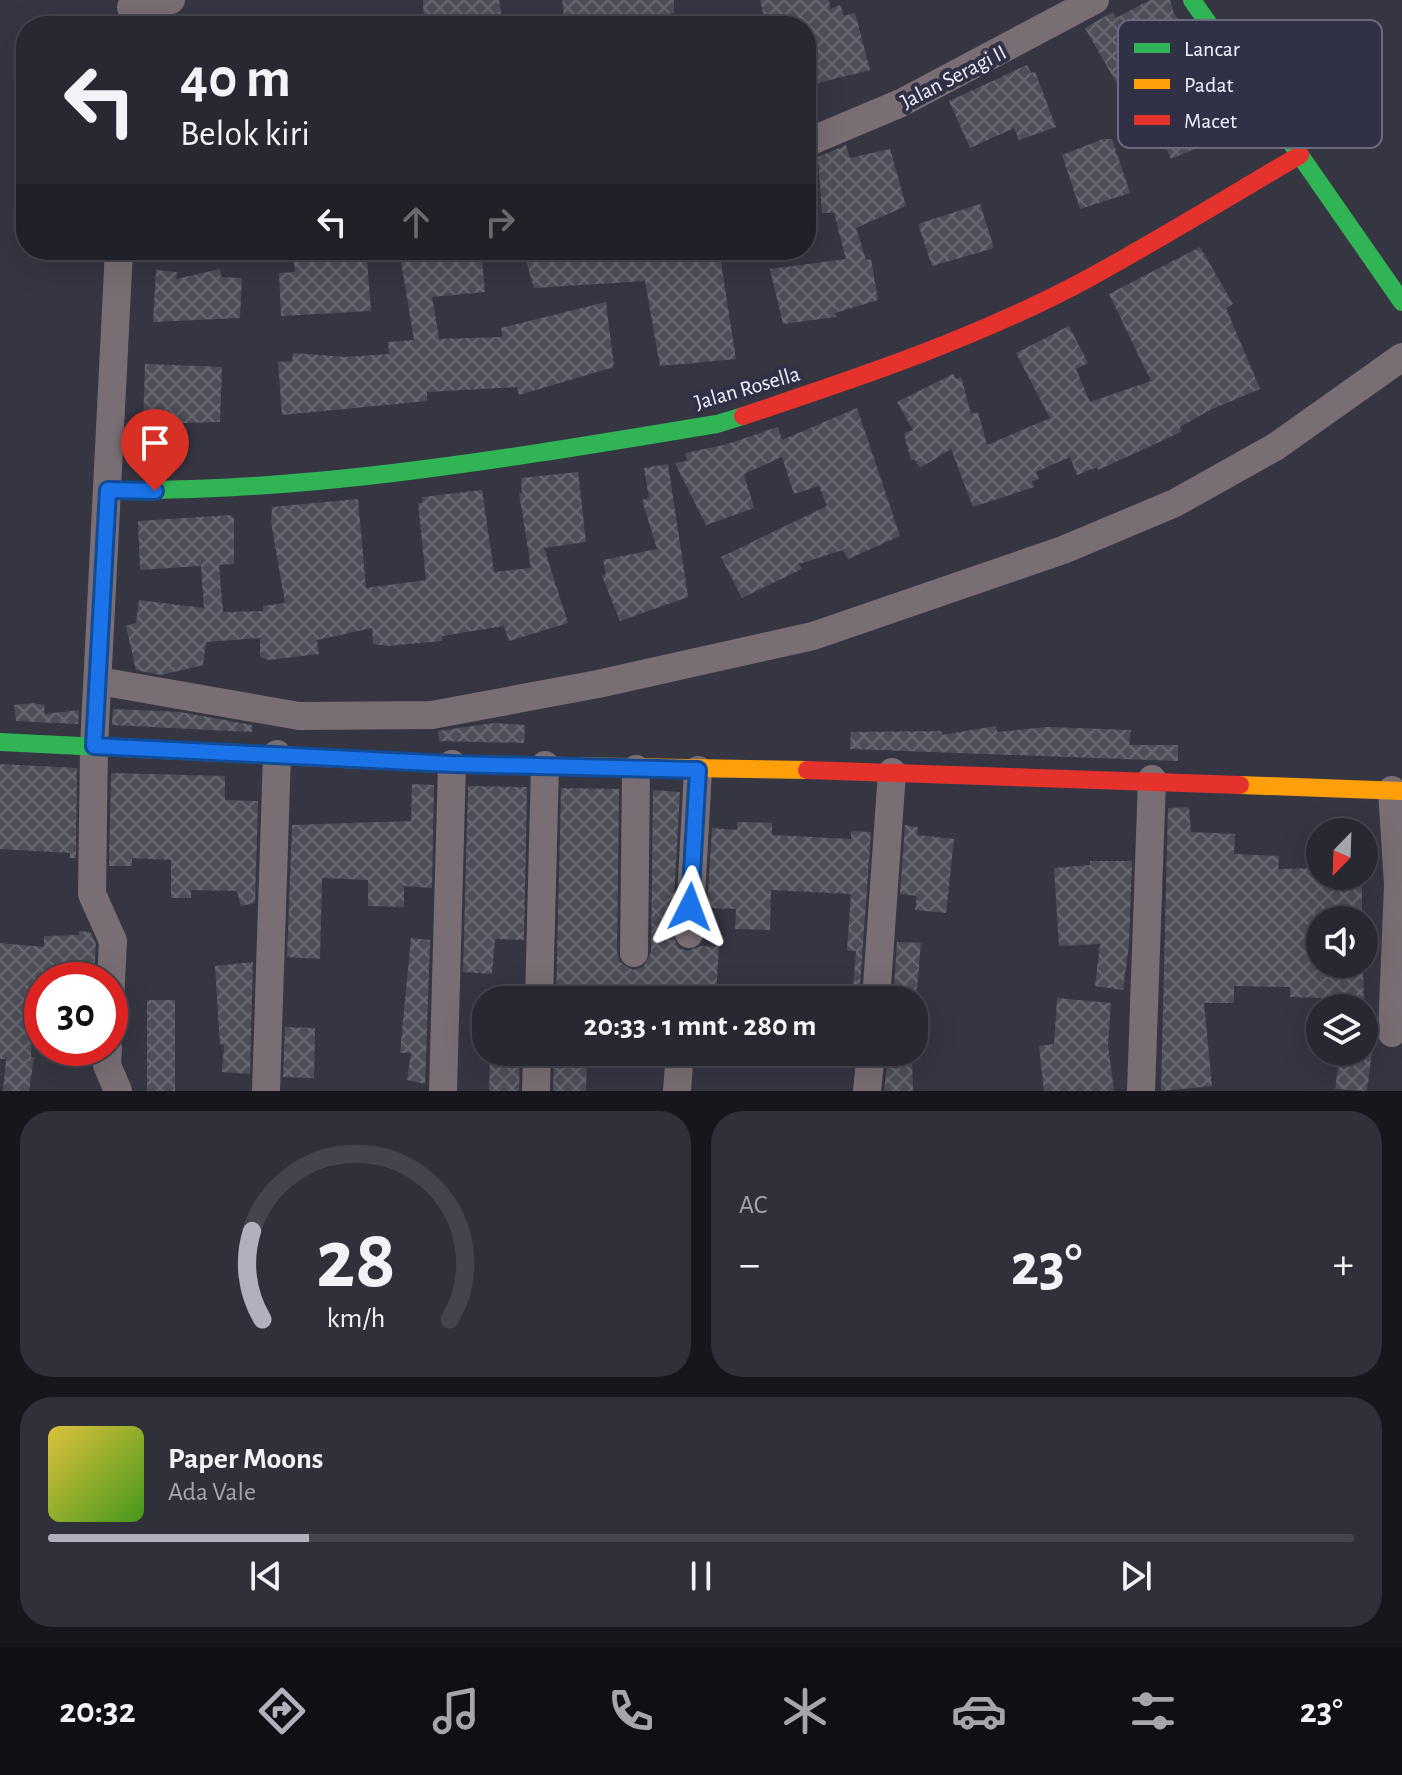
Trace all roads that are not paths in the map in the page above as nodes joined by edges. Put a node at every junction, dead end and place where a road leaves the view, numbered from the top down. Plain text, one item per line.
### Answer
1 (171, 0) edge
2 (1095, 0) edge
3 (1192, 0) edge
4 (131, 11) edge
5 (1206, 20) edge
6 (816, 139) edge
7 (1295, 148) edge
8 (1300, 155) junction
9 (119, 260) edge
10 (1402, 302) edge
11 (1402, 357) edge
12 (108, 490) junction
13 (99, 681) junction
14 (0, 742) edge
15 (94, 746) junction
16 (277, 754) junction
17 (452, 764) junction
18 (545, 765) junction
19 (636, 769) junction
20 (698, 770) junction
21 (892, 772) junction
22 (1152, 779) junction
23 (1397, 790) edge
24 (689, 934) dead end
25 (634, 953) dead end
26 (112, 962) edge
27 (539, 986) edge
28 (877, 986) edge
29 (1392, 1033) dead end
30 (107, 1066) edge
31 (537, 1066) edge
32 (679, 1066) edge
33 (870, 1066) edge
34 (118, 1091) edge
35 (266, 1091) edge
36 (443, 1091) edge
37 (536, 1091) edge
38 (677, 1091) edge
39 (867, 1091) edge
40 (1141, 1091) edge

1 - 4 street
2 - 6 street, Jalan Seragi II
3 - 5 street
7 - 8 street
8 - 10 street
8 - 12 street, Jalan Rosella
9 - 12 street
11 - 13 street
12 - 13 street
13 - 15 street
14 - 15 street
15 - 16 street
15 - 26 street
16 - 17 street
16 - 35 street
17 - 18 street
17 - 36 street
18 - 19 street
18 - 27 street
19 - 20 street
19 - 25 street
20 - 21 street
20 - 24 street
21 - 22 street
21 - 28 street
22 - 23 street
22 - 40 street
23 - 29 street
30 - 34 street
31 - 37 street
32 - 38 street
33 - 39 street

